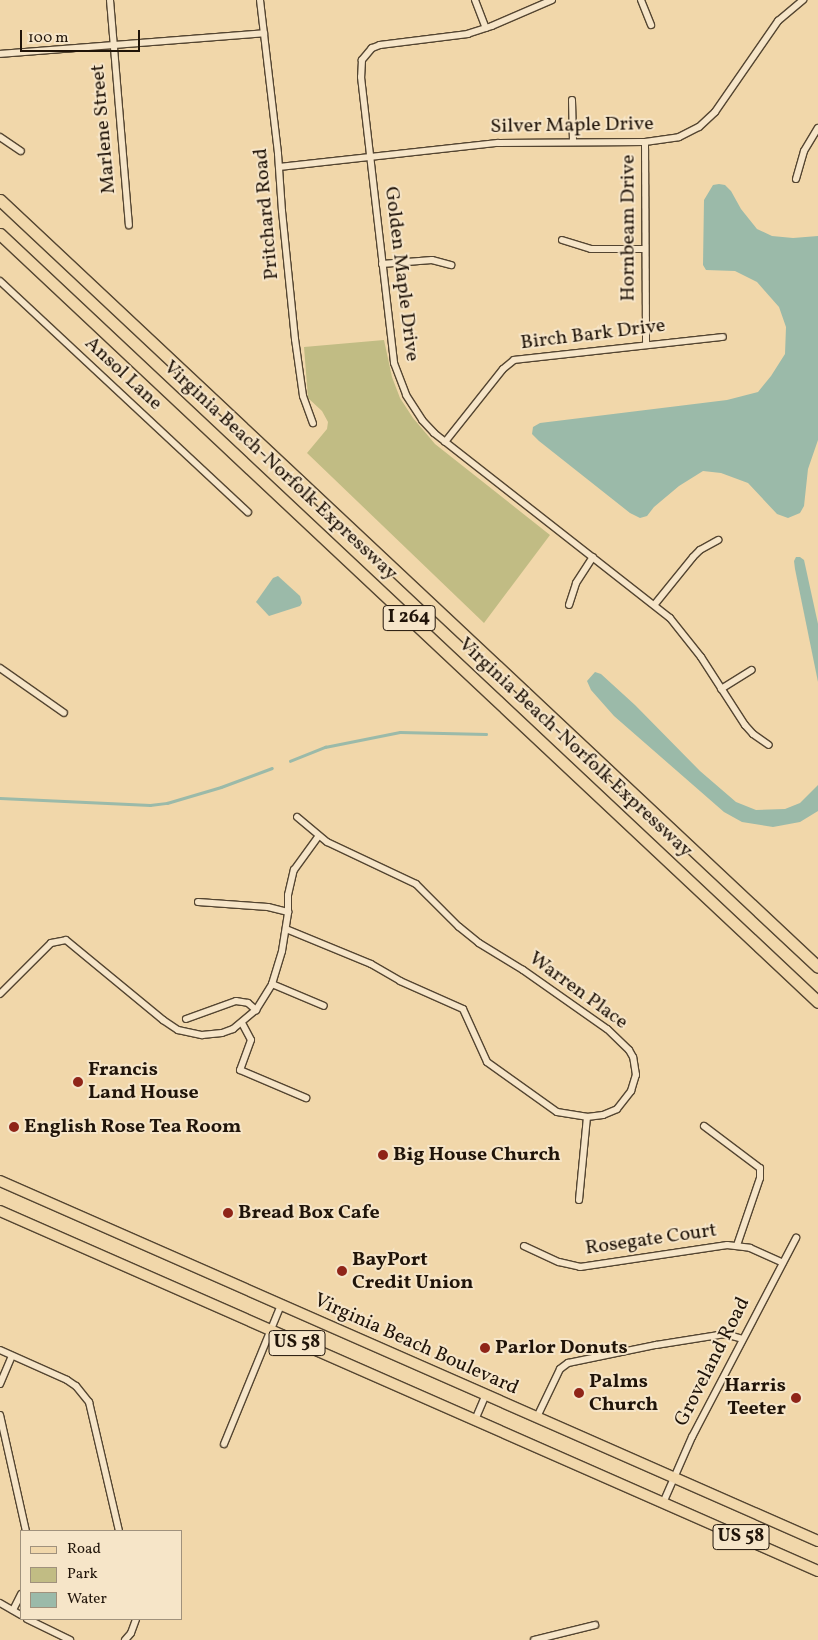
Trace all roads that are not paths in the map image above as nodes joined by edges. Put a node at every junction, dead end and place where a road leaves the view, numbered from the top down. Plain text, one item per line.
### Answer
1 (110, 0) edge
2 (260, 0) edge
3 (475, 0) edge
4 (552, 0) edge
5 (641, 0) edge
6 (803, 0) edge
7 (651, 25) dead end
8 (486, 28) junction
9 (264, 33) junction
10 (113, 45) junction
11 (0, 54) edge
12 (572, 100) dead end
13 (818, 128) edge
14 (0, 137) edge
15 (573, 142) junction
16 (645, 142) junction
17 (21, 151) dead end
18 (370, 157) junction
19 (279, 167) junction
20 (796, 179) dead end
21 (0, 200) edge
22 (129, 225) dead end
23 (0, 234) edge
24 (562, 240) dead end
25 (644, 250) junction
26 (382, 264) junction
27 (451, 265) dead end
28 (0, 281) edge
29 (723, 337) dead end
30 (646, 345) junction
31 (313, 423) dead end
32 (445, 442) junction
33 (248, 512) dead end
34 (718, 540) dead end
35 (593, 557) junction
36 (655, 604) junction
37 (569, 605) dead end
38 (0, 668) edge
39 (752, 670) dead end
40 (721, 689) junction
41 (64, 713) dead end
42 (770, 744) dead end
43 (297, 818) dead end
44 (318, 837) junction
45 (198, 902) dead end
46 (288, 912) junction
47 (286, 930) junction
48 (818, 967) edge
49 (272, 984) junction
50 (0, 994) edge
51 (818, 1002) edge
52 (324, 1006) dead end
53 (256, 1010) junction
54 (186, 1019) dead end
55 (242, 1023) junction
56 (306, 1098) dead end
57 (587, 1117) junction
58 (704, 1126) dead end
59 (0, 1181) edge
60 (579, 1200) dead end
61 (0, 1211) edge
62 (796, 1238) dead end
63 (737, 1245) junction
64 (524, 1246) dead end
65 (783, 1263) junction
66 (281, 1305) junction
67 (270, 1331) junction
68 (742, 1339) junction
69 (0, 1350) edge
70 (12, 1356) junction
71 (0, 1384) edge
72 (486, 1394) junction
73 (0, 1415) edge
74 (537, 1417) junction
75 (475, 1420) junction
76 (224, 1444) dead end
77 (674, 1478) junction
78 (663, 1503) junction
79 (26, 1530) edge
80 (119, 1530) edge
81 (818, 1541) edge
82 (818, 1571) edge
83 (20, 1596) edge
84 (0, 1603) edge
85 (13, 1610) junction
86 (20, 1614) edge
87 (29, 1620) edge
88 (136, 1620) edge
89 (595, 1625) dead end
90 (70, 1640) edge
91 (125, 1640) edge
92 (534, 1640) edge

1 - 10 street, Marlene Street
2 - 9 street, Pritchard Road
3 - 8 street
4 - 8 street, Golden Maple Drive
5 - 7 street
6 - 16 street, Silver Maple Drive
8 - 18 street, Golden Maple Drive
9 - 10 street
9 - 19 street, Pritchard Road
10 - 11 street
10 - 22 street, Marlene Street
12 - 15 street
13 - 20 street
14 - 17 street
15 - 16 street, Silver Maple Drive
15 - 18 street, Silver Maple Drive
16 - 25 street, Hornbeam Drive
18 - 19 street, Silver Maple Drive
18 - 26 street, Golden Maple Drive
19 - 31 street, Pritchard Road
21 - 48 highway, Virginia Beach-Norfolk Expressway / I 264
23 - 51 highway, Virginia Beach-Norfolk Expressway / I 264
24 - 25 street
25 - 30 street, Hornbeam Drive
26 - 27 street
26 - 32 street, Golden Maple Drive
28 - 33 street, Ansol Lane
29 - 30 street, Birch Bark Drive
30 - 32 street, Birch Bark Drive
32 - 35 street, Golden Maple Drive
34 - 36 street
35 - 36 street, Golden Maple Drive
35 - 37 street
36 - 40 street, Golden Maple Drive
38 - 41 street
39 - 40 street
40 - 42 street, Golden Maple Drive
43 - 44 street, Warren Place
44 - 46 street
44 - 57 street, Warren Place
45 - 46 street
46 - 47 street
47 - 49 street
47 - 57 street, Warren Place
49 - 52 street
49 - 53 street
50 - 55 street
53 - 54 street
53 - 55 street
55 - 56 street
57 - 60 street
58 - 63 street
59 - 66 main road, Virginia Beach Boulevard / US 58
61 - 67 main road, US 58
62 - 65 street, Groveland Road
63 - 64 street, Rosegate Court
63 - 65 street, Rosegate Court
65 - 68 street, Groveland Road
66 - 67 street
66 - 72 main road, Virginia Beach Boulevard / US 58
67 - 75 main road, US 58
67 - 76 street
68 - 74 street
68 - 77 street, Groveland Road
69 - 70 street
70 - 71 street
70 - 80 street
72 - 74 main road, Virginia Beach Boulevard / US 58
72 - 75 street
73 - 79 street
74 - 77 main road, Virginia Beach Boulevard / US 58
75 - 78 main road, US 58
77 - 78 street, Groveland Road
77 - 81 main road, Virginia Beach Boulevard / US 58
78 - 82 main road, US 58
83 - 85 street
84 - 85 street
85 - 86 street
87 - 90 street
88 - 91 street
89 - 92 street

